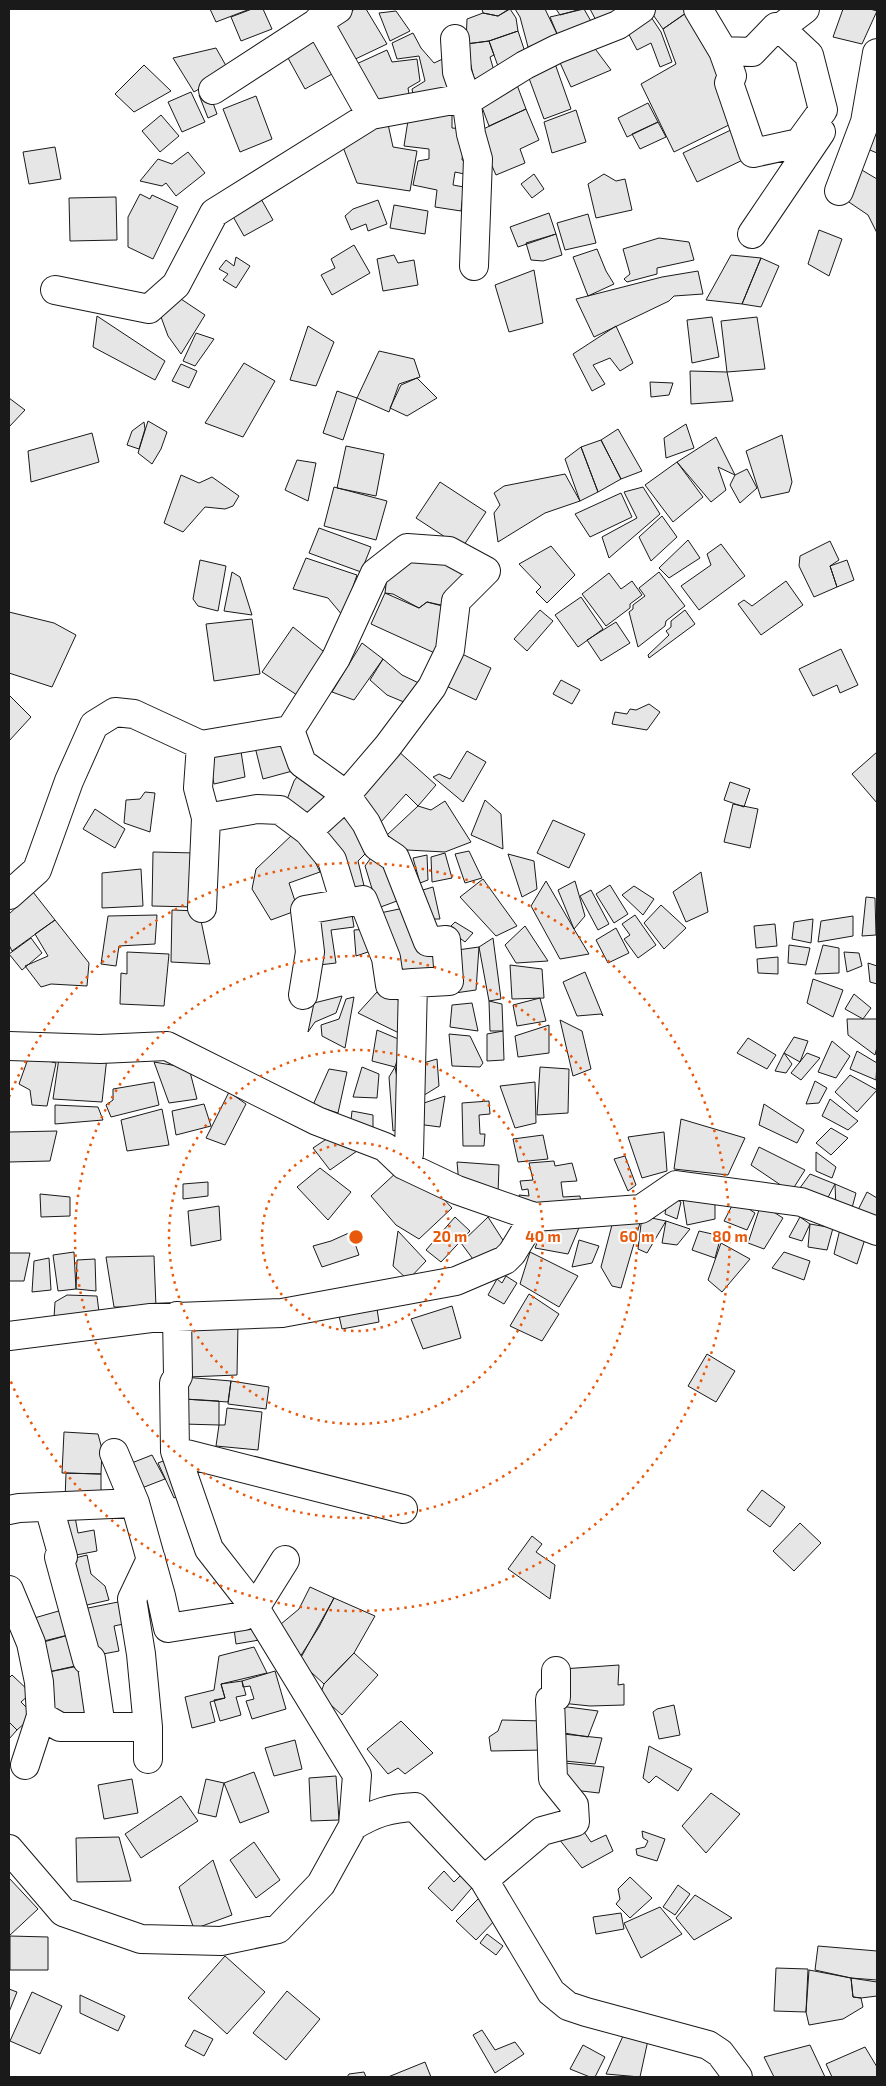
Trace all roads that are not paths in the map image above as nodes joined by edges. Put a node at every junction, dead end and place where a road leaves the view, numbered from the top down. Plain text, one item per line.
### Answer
1 (698, 9) edge
2 (805, 9) edge
3 (629, 12) edge
4 (328, 15) edge
5 (780, 28) junction
6 (455, 39) dead end
7 (723, 51) junction
8 (877, 53) edge
9 (213, 90) dead end
10 (466, 98) junction
11 (823, 110) junction
12 (370, 115) junction
13 (839, 190) dead end
14 (752, 234) dead end
15 (474, 266) dead end
16 (55, 290) dead end
17 (290, 730) junction
18 (202, 745) junction
19 (345, 794) junction
20 (206, 818) junction
21 (308, 831) junction
22 (9, 894) edge
23 (345, 903) junction
24 (202, 908) dead end
25 (413, 983) junction
26 (303, 995) dead end
27 (9, 1046) edge
28 (404, 1165) junction
29 (534, 1217) junction
30 (877, 1231) edge
31 (177, 1316) junction
32 (9, 1336) edge
33 (175, 1452) junction
34 (114, 1453) dead end
35 (136, 1503) junction
36 (49, 1507) junction
37 (403, 1509) dead end
38 (9, 1510) edge
39 (151, 1559) junction
40 (285, 1560) dead end
41 (9, 1590) edge
42 (255, 1608) junction
43 (556, 1672) dead end
44 (41, 1716) junction
45 (101, 1727) junction
46 (148, 1727) junction
47 (148, 1759) dead end
48 (25, 1765) dead end
49 (353, 1826) junction
50 (9, 1849) edge
51 (484, 1880) junction
52 (738, 2077) edge

1 - 7 street
2 - 5 street
3 - 10 street
4 - 9 street
4 - 12 street
5 - 7 street
5 - 11 street
6 - 10 street
7 - 11 street
8 - 13 street
10 - 12 street
10 - 15 street
11 - 14 street
12 - 16 street
17 - 18 street
17 - 19 street
17 - 19 street
18 - 20 street
18 - 22 street
19 - 21 street
19 - 25 street
20 - 21 street
20 - 24 street
21 - 23 street
23 - 25 street
23 - 26 street
25 - 28 street
27 - 28 street
28 - 29 street
29 - 30 street
29 - 31 street
31 - 32 street
31 - 33 street
33 - 37 street
33 - 42 street
34 - 35 street
35 - 36 street
35 - 39 street
36 - 38 street
36 - 45 street
39 - 42 street
39 - 46 street
40 - 42 street
41 - 44 street
42 - 49 street
43 - 51 street
44 - 45 street
44 - 48 street
45 - 46 street
46 - 47 street
49 - 50 street
49 - 51 street
51 - 52 street

